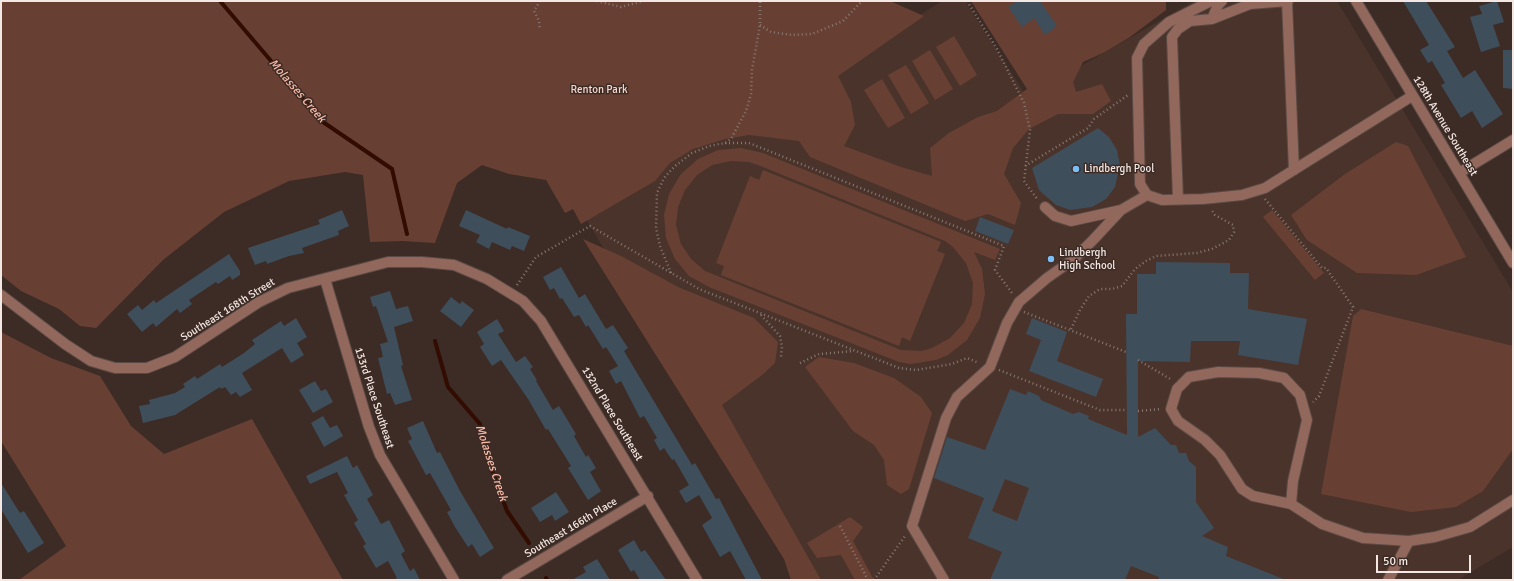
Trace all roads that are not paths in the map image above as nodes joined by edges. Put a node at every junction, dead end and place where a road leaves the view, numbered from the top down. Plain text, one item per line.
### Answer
1 (1211, 1) edge
2 (1222, 1) edge
3 (1288, 1) edge
4 (1356, 1) edge
5 (1251, 2) edge
6 (1212, 19) junction
7 (1412, 96) junction
8 (1513, 140) edge
9 (1294, 170) junction
10 (1459, 173) junction
11 (1147, 195) junction
12 (1178, 199) junction
13 (1045, 207) road end
14 (1121, 210) junction
15 (1513, 263) edge
16 (325, 279) junction
17 (487, 279) joint
18 (1, 295) edge
19 (648, 496) junction
20 (1513, 500) edge
21 (1291, 504) junction
22 (1409, 541) junction
23 (454, 580) edge
24 (507, 580) edge
25 (697, 580) edge
26 (944, 580) edge
27 (1388, 580) edge

1 - 11 street
2 - 6 street
3 - 5 street
3 - 9 street
4 - 7 street, 128th Avenue Southeast
5 - 6 street
6 - 12 street
7 - 9 street
7 - 10 street, 128th Avenue Southeast
8 - 10 street
9 - 12 street
10 - 15 street, 128th Avenue Southeast
11 - 12 street
11 - 14 street
13 - 14 street
14 - 26 street
16 - 17 street, Southeast 168th Street
16 - 18 street, Southeast 168th Street
16 - 23 street, 133rd Place Southeast
17 - 19 street, 132nd Place Southeast
19 - 24 street, Southeast 166th Place
19 - 25 street, 132nd Place Southeast
20 - 22 street
21 - 21 street
21 - 22 street
22 - 27 street

